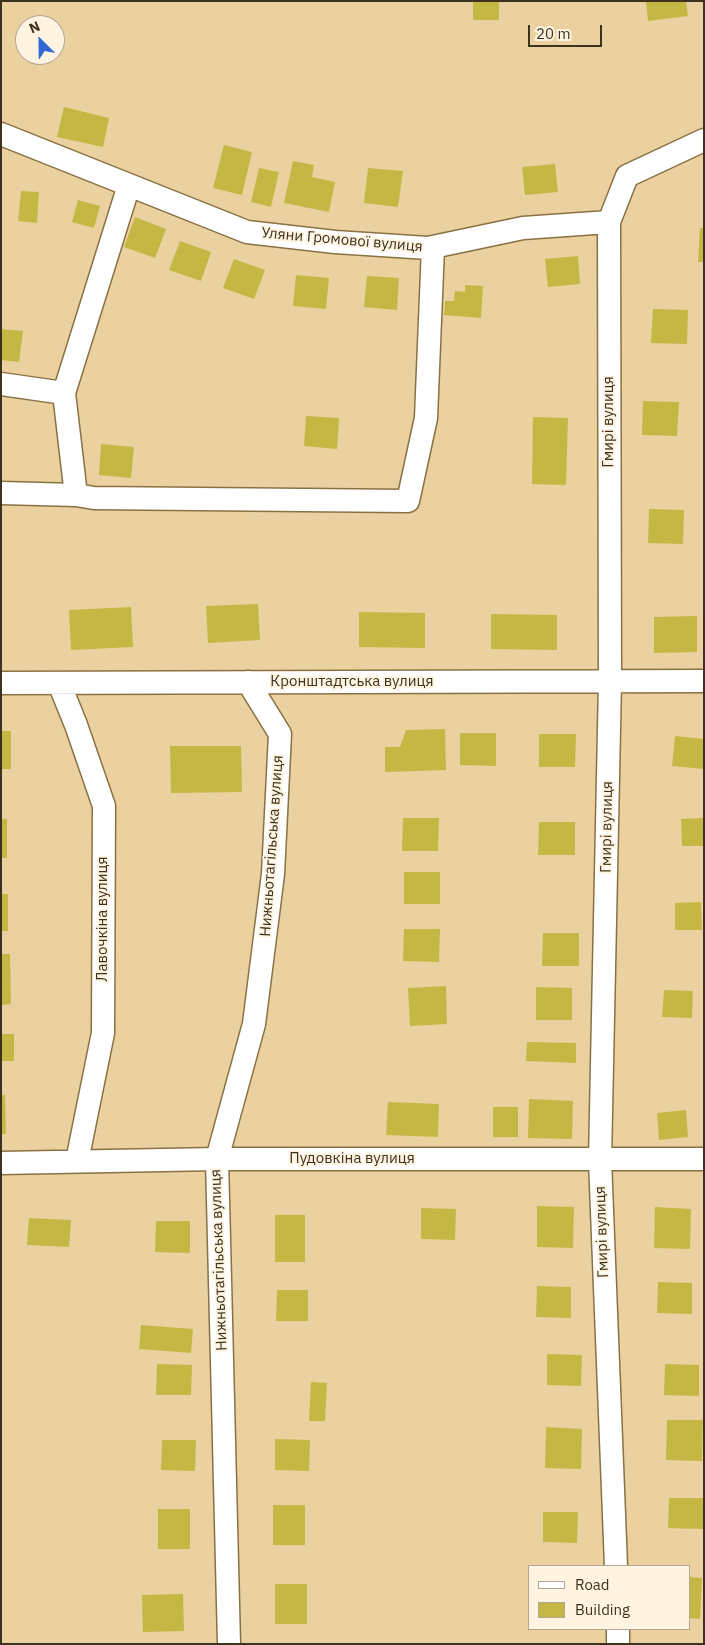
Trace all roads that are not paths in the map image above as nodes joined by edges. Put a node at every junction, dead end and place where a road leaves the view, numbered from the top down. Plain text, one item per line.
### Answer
1 (1, 134) edge
2 (704, 140) edge
3 (129, 185) junction
4 (609, 222) junction
5 (433, 247) junction
6 (1, 384) edge
7 (64, 393) junction
8 (1, 493) edge
9 (76, 495) junction
10 (610, 681) junction
11 (704, 681) edge
12 (248, 682) junction
13 (1, 683) edge
14 (59, 683) junction
15 (217, 1159) junction
16 (704, 1159) edge
17 (600, 1160) junction
18 (78, 1161) junction
19 (1, 1163) edge
20 (616, 1565) edge
21 (618, 1630) edge
22 (230, 1644) edge
23 (618, 1644) edge

1 - 3 street, Уляни Громової вулиця
2 - 4 street, Гмирі вулиця
3 - 5 street, Уляни Громової вулиця
3 - 7 street
4 - 5 street, Уляни Громової вулиця
4 - 10 street, Гмирі вулиця
5 - 9 street
6 - 7 street
7 - 9 street
8 - 9 street
10 - 11 street, Кронштадтська вулиця
10 - 12 street, Кронштадтська вулиця
10 - 17 street, Гмирі вулиця
12 - 14 street, Кронштадтська вулиця
12 - 15 street, Нижньотагільська вулиця
13 - 14 street, Кронштадтська вулиця
14 - 18 street, Лавочкіна вулиця
15 - 17 street, Пудовкіна вулиця
15 - 18 street, Пудовкіна вулиця
15 - 22 street, Нижньотагільська вулиця
16 - 17 street, Пудовкіна вулиця
17 - 20 street, Гмирі вулиця
18 - 19 street, Пудовкіна вулиця
21 - 23 street

